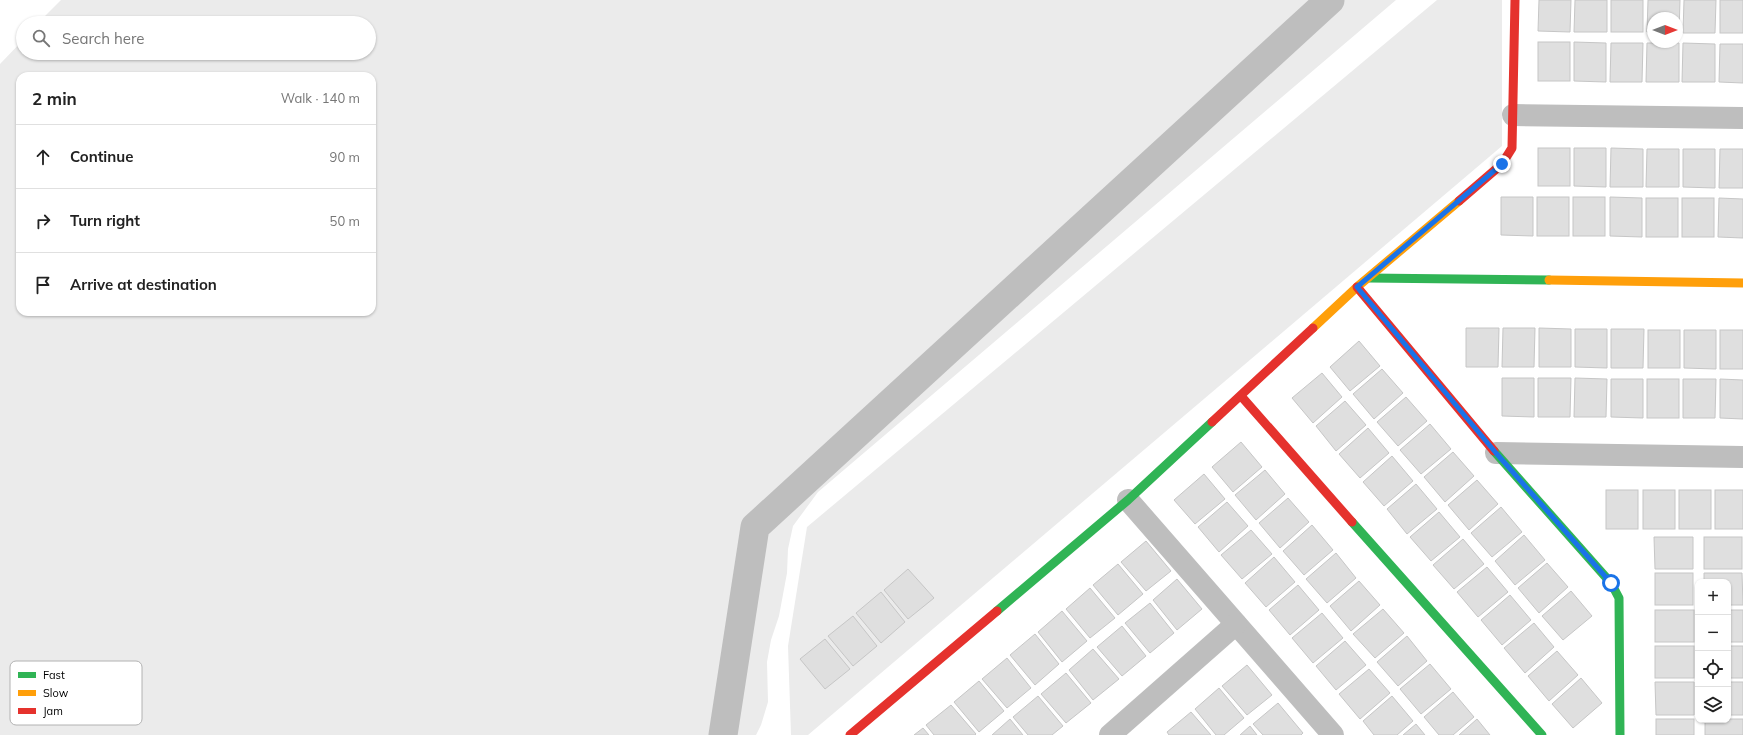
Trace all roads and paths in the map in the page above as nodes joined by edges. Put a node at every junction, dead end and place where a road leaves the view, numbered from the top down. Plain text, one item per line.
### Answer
1 (1514, 0) edge
2 (1513, 115) junction
3 (1743, 118) edge
4 (1369, 278) junction
5 (1743, 283) edge
6 (1357, 287) junction
7 (1241, 396) junction
8 (1496, 453) junction
9 (1743, 458) edge
10 (1128, 500) junction
11 (1236, 624) junction
12 (850, 735) edge
13 (1110, 735) edge
14 (1333, 735) edge
15 (1542, 735) edge
16 (1620, 735) edge

1 - 2 street
2 - 3 street
2 - 4 street
4 - 5 street
4 - 6 street
6 - 7 street
6 - 8 street
7 - 10 street
7 - 15 street
8 - 9 street
8 - 16 street
10 - 11 street
10 - 12 street
11 - 13 street
11 - 14 street

